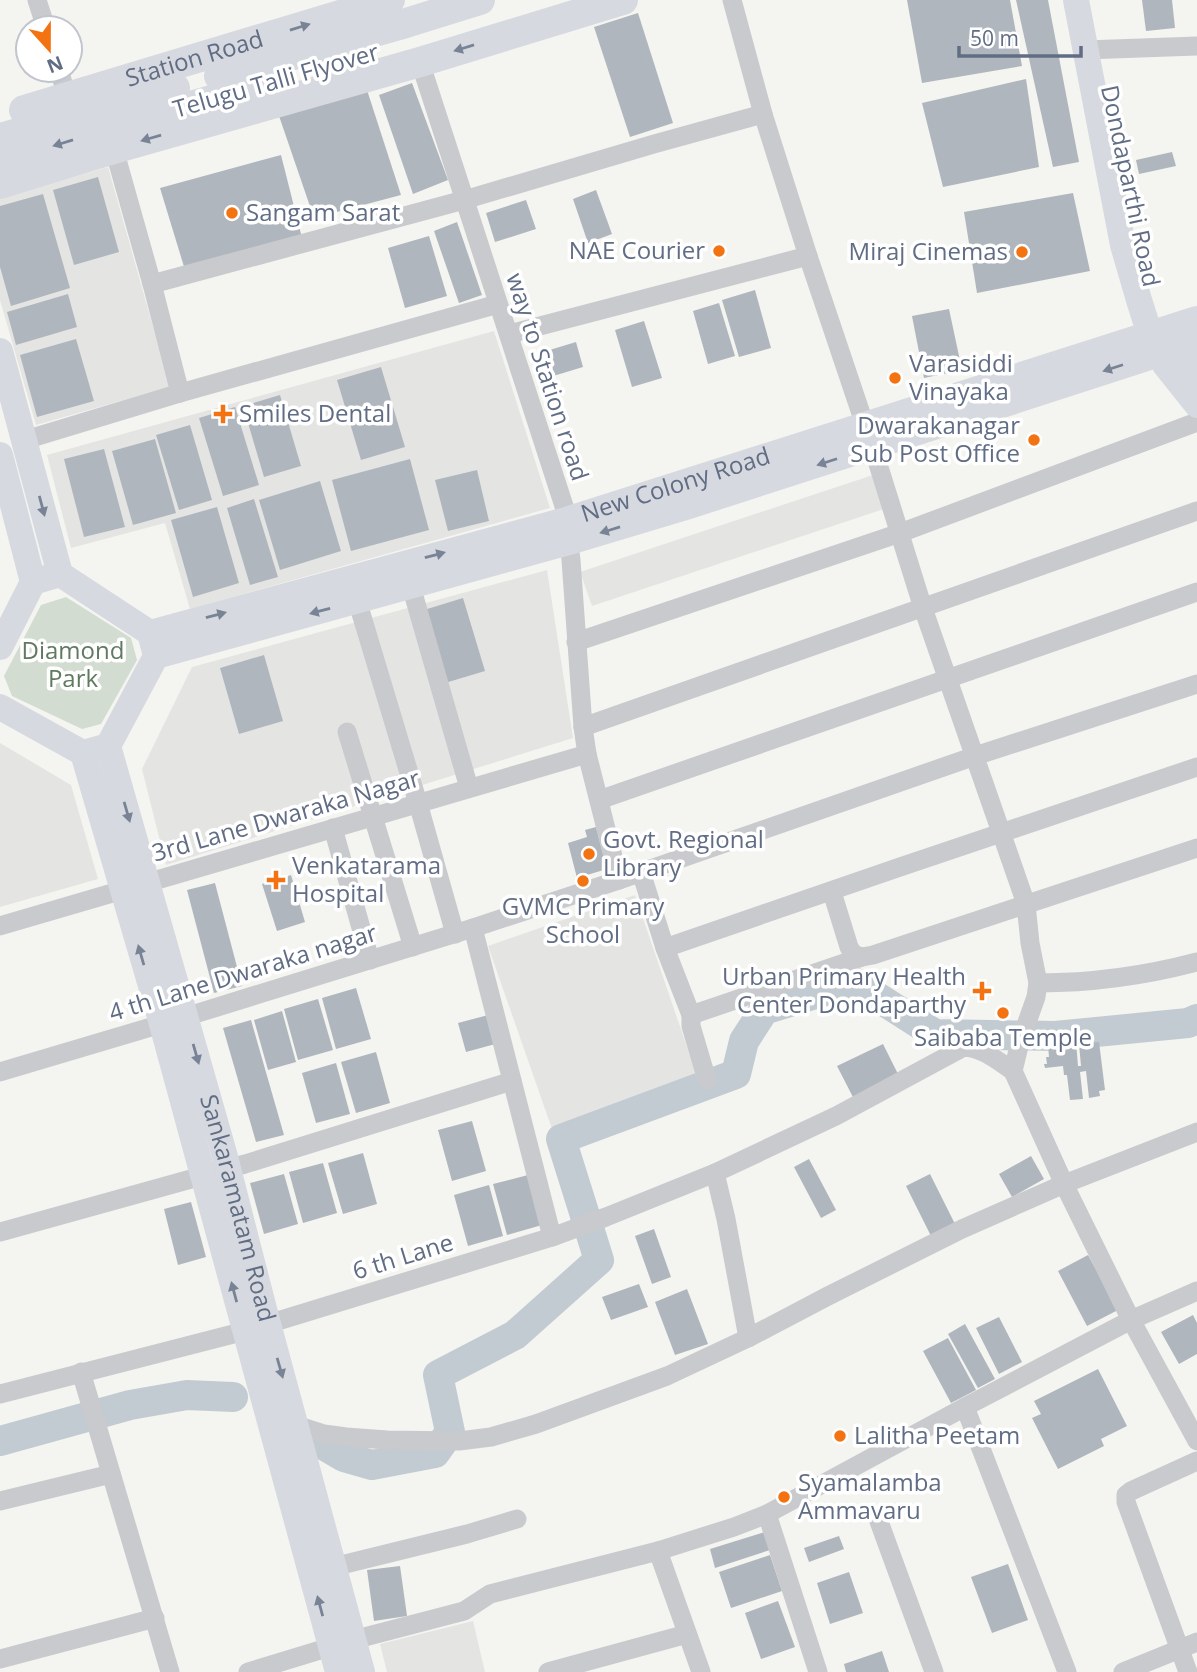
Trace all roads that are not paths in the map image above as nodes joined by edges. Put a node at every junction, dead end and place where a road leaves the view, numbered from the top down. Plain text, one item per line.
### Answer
1 (390, 0) edge
2 (480, 0) edge
3 (552, 0) edge
4 (623, 0) edge
5 (732, 0) edge
6 (1076, 0) edge
7 (1092, 0) edge
8 (1197, 46) edge
9 (1094, 49) junction
10 (420, 62) junction
11 (84, 78) edge
12 (61, 84) edge
13 (762, 114) junction
14 (0, 118) edge
15 (0, 138) edge
16 (114, 149) junction
17 (0, 161) edge
18 (0, 184) edge
19 (464, 200) junction
20 (808, 256) junction
21 (152, 284) junction
22 (498, 304) junction
23 (1197, 319) edge
24 (509, 334) junction
25 (1170, 340) edge
26 (0, 351) edge
27 (1197, 377) edge
28 (180, 393) junction
29 (1197, 405) edge
30 (1197, 422) edge
31 (869, 436) junction
32 (25, 440) junction
33 (0, 455) edge
34 (1197, 511) edge
35 (567, 531) junction
36 (900, 533) junction
37 (60, 574) junction
38 (33, 582) junction
39 (411, 586) junction
40 (1197, 592) edge
41 (357, 600) junction
42 (923, 608) junction
43 (576, 642) junction
44 (153, 645) junction
45 (0, 647) edge
46 (949, 679) junction
47 (1197, 684) edge
48 (0, 707) edge
49 (583, 727) junction
50 (347, 732) dead end
51 (95, 750) junction
52 (587, 754) junction
53 (975, 756) junction
54 (1197, 767) edge
55 (469, 788) junction
56 (599, 800) junction
57 (418, 803) junction
58 (374, 816) junction
59 (333, 828) junction
60 (1002, 833) junction
61 (1197, 848) edge
62 (641, 872) junction
63 (619, 880) junction
64 (135, 886) junction
65 (832, 892) junction
66 (1026, 905) junction
67 (0, 926) edge
68 (464, 931) junction
69 (413, 947) junction
70 (666, 948) junction
71 (862, 957) junction
72 (370, 960) junction
73 (1197, 962) edge
74 (1038, 982) junction
75 (691, 1015) junction
76 (173, 1020) junction
77 (1013, 1071) junction
78 (0, 1072) edge
79 (707, 1080) dead end
80 (512, 1081) junction
81 (1197, 1132) edge
82 (228, 1168) junction
83 (715, 1173) junction
84 (202, 1176) junction
85 (1064, 1184) junction
86 (0, 1232) edge
87 (552, 1237) junction
88 (1197, 1291) edge
89 (1131, 1320) junction
90 (256, 1327) junction
91 (748, 1338) junction
92 (81, 1372) junction
93 (0, 1394) edge
94 (965, 1407) junction
95 (296, 1425) junction
96 (1197, 1441) edge
97 (1197, 1461) edge
98 (111, 1474) junction
99 (0, 1501) edge
100 (767, 1514) junction
101 (877, 1516) dead end
102 (517, 1519) dead end
103 (658, 1551) junction
104 (333, 1567) junction
105 (155, 1618) junction
106 (687, 1634) junction
107 (1188, 1645) edge
108 (341, 1653) edge
109 (0, 1658) edge
110 (170, 1672) edge
111 (247, 1672) edge
112 (362, 1672) edge
113 (548, 1672) edge
114 (701, 1672) edge
115 (818, 1672) edge
116 (934, 1672) edge
117 (1067, 1672) edge
118 (1123, 1672) edge
119 (1188, 1672) edge

11 -> 1 main road, Station Road
2 - 15 main road, Telugu Talli Flyover
3 -> 17 main road, Telugu Talli Flyover
4 -> 10 main road
5 - 13 street
6 - 9 main road
7 - 9 main road
8 - 9 street
9 - 25 main road
10 -> 16 main road
10 - 19 street, way to Station road
12 - 14 main road, Station Road
13 - 19 street
13 - 20 street
16 - 18 main road
16 - 21 street
19 - 21 street
19 - 22 street, way to Station road
20 - 24 street
20 - 31 street
21 - 28 street
22 - 24 street, way to Station road
22 - 28 street
23 - 25 main road, New Colony Road
24 - 35 street, way to Station road
25 - 27 main road
25 - 29 main road
25 - 31 main road, New Colony Road
26 - 32 main road
28 - 32 street
30 - 36 street
31 - 35 main road, New Colony Road
31 - 36 street
32 -> 37 main road
33 - 38 main road
34 - 42 street
35 - 39 main road, New Colony Road
35 - 43 street, way to Station road
44 -> 35 main road, New Colony Road
36 - 42 street
36 - 43 street
37 - 38 main road
37 - 44 main road
38 - 45 main road
39 - 41 main road, New Colony Road
39 - 55 street
40 - 46 street
41 -> 44 main road, New Colony Road
41 - 57 street
42 - 46 street
42 - 49 street
43 - 49 street, way to Station road
44 - 51 main road
46 - 53 street
46 - 56 street
47 - 53 street, 4 th Lane Dwaraka nagar
48 - 51 main road
49 - 52 street, way to Station road
50 - 58 street
51 - 64 main road, Sankaramatam Road
52 - 55 street, 3rd Lane Dwaraka Nagar
52 - 56 street, way to Station road
53 - 60 street
53 - 62 street, 4 th Lane Dwaraka nagar
54 - 60 street
55 - 57 street, 3rd Lane Dwaraka Nagar
56 - 63 street, way to Station road
57 - 58 street, 3rd Lane Dwaraka Nagar
57 - 68 street
58 - 59 street, 3rd Lane Dwaraka Nagar
58 - 69 street
59 - 64 street, 3rd Lane Dwaraka Nagar
59 - 72 street
60 - 65 street
60 - 66 street
61 - 66 street
62 - 63 street, 4 th Lane Dwaraka nagar
62 - 70 street
63 - 68 street, 4 th Lane Dwaraka nagar
64 - 67 street, 3rd Lane Dwaraka Nagar
64 - 76 main road, Sankaramatam Road
65 - 70 street
65 - 71 street
66 - 71 street
66 - 74 street
68 - 69 street, 4 th Lane Dwaraka nagar
68 - 80 street
69 - 72 street, 4 th Lane Dwaraka nagar
70 - 75 street
71 - 75 street
72 - 76 street, 4 th Lane Dwaraka nagar
73 - 74 street
74 - 77 street
75 - 79 street
76 - 78 street, 4 th Lane Dwaraka nagar
76 -> 82 main road, Sankaramatam Road
76 - 84 main road, Sankaramatam Road
77 - 83 street, 6 th Lane
77 - 85 street
80 - 82 street
80 - 87 street
81 - 85 street
82 - 84 street
82 - 90 main road, Sankaramatam Road
83 - 87 street, 6 th Lane
83 - 91 street
84 - 86 street
90 -> 84 main road, Sankaramatam Road
85 - 89 street
85 - 91 street
87 - 90 street, 6 th Lane
88 - 89 street
89 - 94 street
89 - 96 street
90 - 92 street, 6 th Lane
90 -> 95 main road, Sankaramatam Road
108 -> 90 main road, Sankaramatam Road
91 - 95 street
92 - 93 street, 6 th Lane
92 - 98 street
94 - 100 street
94 - 117 street
95 - 104 main road, Sankaramatam Road
97 - 107 street
98 - 99 street
98 - 105 street
100 - 103 street
100 - 115 street
101 - 116 street
102 - 104 street
103 - 106 street
103 - 108 street
104 - 108 main road, Sankaramatam Road
105 - 109 street
105 - 110 street
106 - 113 street
106 - 114 street
107 - 118 street
107 - 119 street
108 - 111 street
108 - 112 main road, Sankaramatam Road

